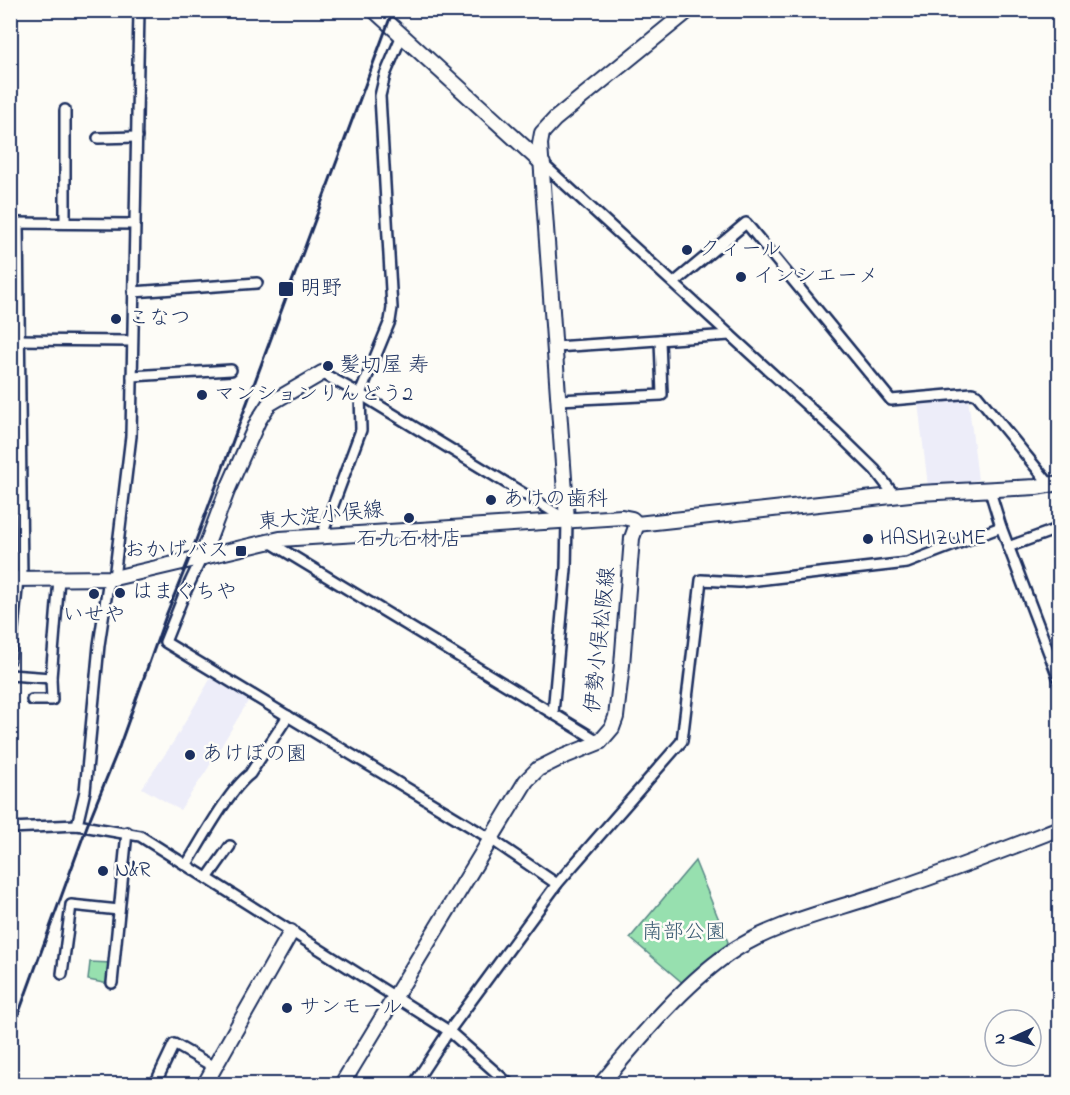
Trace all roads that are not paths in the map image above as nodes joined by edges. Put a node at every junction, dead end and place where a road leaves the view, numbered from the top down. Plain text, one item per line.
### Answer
1 (139, 10) edge
2 (374, 10) edge
3 (689, 10) edge
4 (402, 35) junction
5 (65, 110) dead end
6 (137, 137) junction
7 (98, 138) dead end
8 (543, 164) junction
9 (14, 223) edge
10 (65, 223) junction
11 (135, 224) junction
12 (257, 283) dead end
13 (674, 283) junction
14 (134, 292) junction
15 (730, 335) junction
16 (15, 340) edge
17 (132, 340) junction
18 (660, 340) junction
19 (556, 348) junction
20 (231, 370) dead end
21 (322, 373) joint
22 (132, 376) junction
23 (360, 393) junction
24 (559, 400) junction
25 (1055, 484) edge
26 (989, 488) junction
27 (895, 496) junction
28 (567, 520) junction
29 (637, 524) junction
30 (1001, 526) junction
31 (1059, 528) edge
32 (322, 535) junction
33 (268, 541) junction
34 (1008, 547) junction
35 (202, 556) junction
36 (112, 578) junction
37 (17, 579) edge
38 (59, 579) junction
39 (10, 659) edge
40 (10, 675) edge
41 (51, 678) junction
42 (1059, 682) edge
43 (32, 700) dead end
44 (552, 713) junction
45 (288, 716) junction
46 (600, 742) junction
47 (77, 825) junction
48 (10, 828) edge
49 (1059, 828) edge
50 (127, 832) junction
51 (490, 839) junction
52 (230, 846) dead end
53 (187, 864) junction
54 (208, 877) junction
55 (556, 884) junction
56 (119, 910) junction
57 (291, 932) junction
58 (62, 974) dead end
59 (112, 983) dead end
60 (394, 998) junction
61 (449, 1031) junction
62 (214, 1068) junction
63 (155, 1084) edge
64 (205, 1084) edge
65 (342, 1084) edge
66 (414, 1084) edge
67 (509, 1084) edge
68 (601, 1084) edge

1 - 6 street
2 - 4 main road
3 - 8 main road
4 - 8 main road
4 - 23 street
5 - 10 street
6 - 7 street
6 - 11 street
8 - 13 street
8 - 19 main road
9 - 10 street
9 - 16 street
10 - 11 street
11 - 14 street
12 - 14 street
13 - 15 street
13 - 25 street
14 - 17 street
15 - 18 street
15 - 27 street
16 - 17 street
16 - 37 street
17 - 22 street
18 - 19 street
18 - 24 street
19 - 24 main road
20 - 22 street
21 - 23 street
21 - 35 main road
22 - 36 street
23 - 28 street
23 - 32 street
24 - 28 main road
25 - 26 main road
26 - 27 main road
26 - 30 street
27 - 29 main road
28 - 29 main road, 東大淀小俣線
28 - 32 main road, 東大淀小俣線
28 - 44 street
29 - 46 main road, 伊勢小俣松阪線
30 - 34 street
30 - 55 street
31 - 34 street
32 - 33 main road, 東大淀小俣線
33 - 35 main road, 東大淀小俣線
33 - 44 street
34 - 42 street
35 - 36 main road, 東大淀小俣線
35 - 45 street
36 - 38 main road, 東大淀小俣線
36 - 47 street
37 - 38 main road, 東大淀小俣線
37 - 39 street
38 - 41 street
40 - 41 street
41 - 43 street
44 - 46 street
45 - 51 street
45 - 53 street
46 - 51 main road, 伊勢小俣松阪線
47 - 48 street
47 - 50 street
49 - 68 main road
50 - 53 street
50 - 56 street
51 - 55 street
51 - 60 main road, 伊勢小俣松阪線
52 - 54 street
53 - 54 street
54 - 57 street
55 - 61 street
56 - 58 street
56 - 59 street
57 - 60 street
57 - 62 main road
60 - 61 street
60 - 65 main road, 伊勢小俣松阪線
61 - 66 street
61 - 67 street
62 - 63 street
62 - 64 main road

